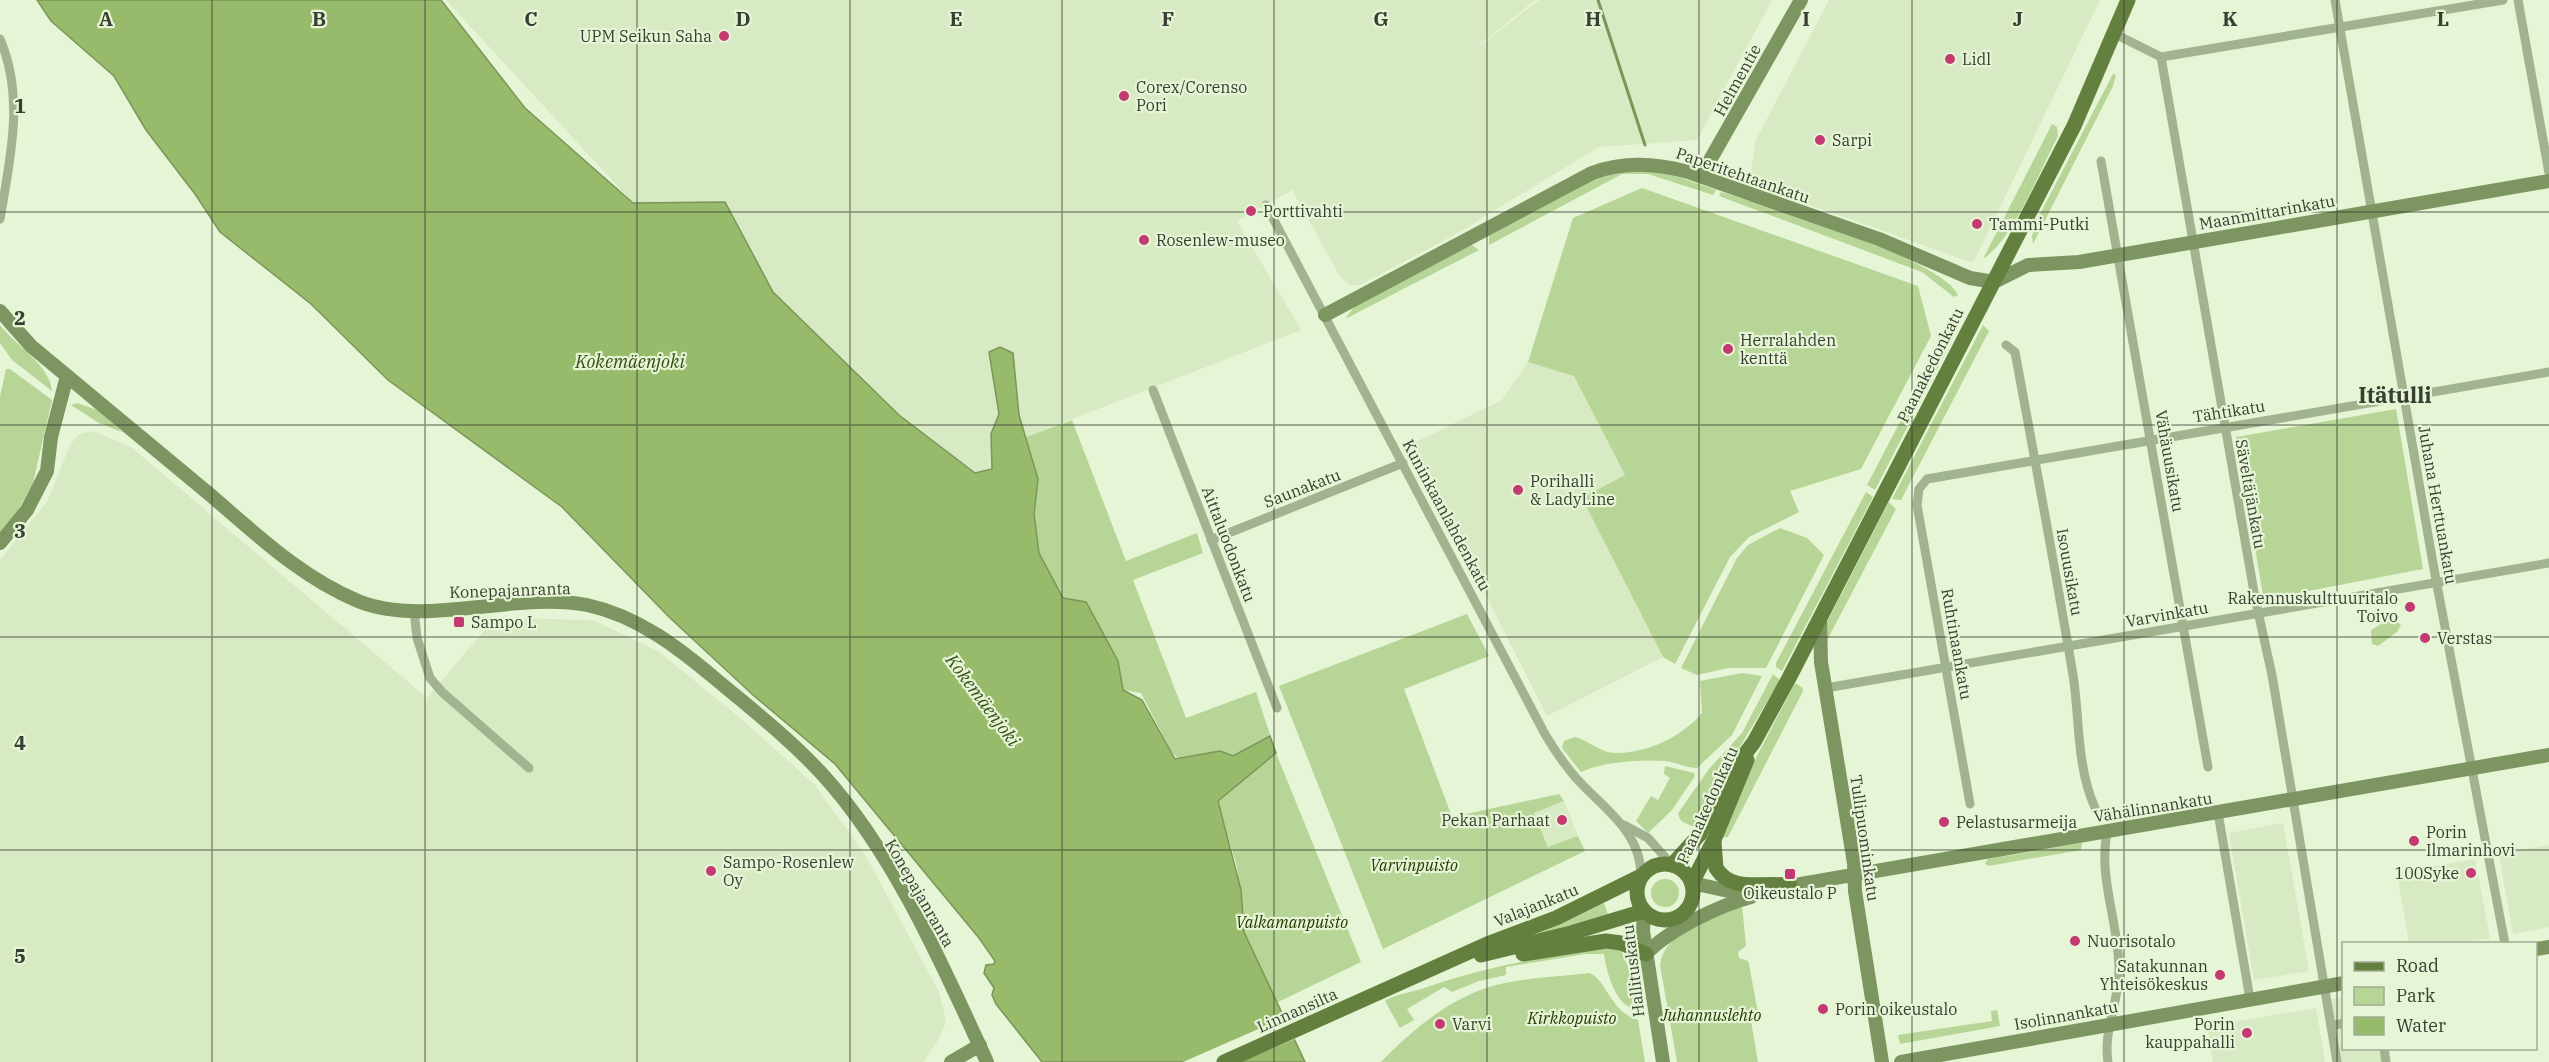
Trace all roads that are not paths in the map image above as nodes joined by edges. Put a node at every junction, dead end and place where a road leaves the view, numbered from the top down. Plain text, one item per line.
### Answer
1 (1801, 0) edge
2 (2128, 0) edge
3 (2335, 0) edge
4 (2503, 0) edge
5 (2518, 0) edge
6 (2339, 27) junction
7 (2115, 34) junction
8 (0, 39) edge
9 (2161, 57) junction
10 (2101, 161) dead end
11 (2549, 173) edge
12 (1701, 176) junction
13 (2549, 182) edge
14 (1266, 205) dead end
15 (2372, 211) junction
16 (0, 219) edge
17 (2192, 242) junction
18 (2118, 255) junction
19 (1994, 282) junction
20 (0, 311) edge
21 (1325, 315) junction
22 (2006, 345) dead end
23 (2549, 372) edge
24 (67, 376) junction
25 (1153, 390) dead end
26 (2404, 397) junction
27 (2224, 427) junction
28 (2151, 440) junction
29 (2035, 461) junction
30 (1403, 463) junction
31 (1919, 489) joint
32 (1211, 540) junction
33 (0, 543) edge
34 (2549, 563) edge
35 (2437, 582) junction
36 (414, 610) junction
37 (2258, 614) junction
38 (1820, 618) junction
39 (2184, 627) junction
40 (2068, 646) junction
41 (1946, 667) junction
42 (1826, 688) junction
43 (1277, 708) dead end
44 (1754, 742) junction
45 (2549, 755) edge
46 (2208, 767) dead end
47 (529, 768) dead end
48 (2472, 769) junction
49 (2294, 801) junction
50 (1970, 804) dead end
51 (2095, 808) dead end
52 (2218, 813) junction
53 (1622, 824) junction
54 (2106, 832) junction
55 (1714, 840) junction
56 (1672, 865) junction
57 (1855, 875) junction
58 (1641, 876) junction
59 (1692, 883) junction
60 (1790, 886) junction
61 (1644, 911) junction
62 (2505, 942) edge
63 (1646, 954) junction
64 (1443, 966) junction
65 (2342, 983) edge
66 (2324, 987) junction
67 (1384, 991) joint
68 (2250, 999) junction
69 (2342, 1023) edge
70 (2109, 1024) junction
71 (2331, 1026) junction
72 (980, 1046) junction
73 (1663, 1061) edge
74 (951, 1062) edge
75 (987, 1062) edge
76 (1224, 1062) edge
77 (1882, 1062) edge
78 (1901, 1062) edge
79 (2108, 1062) edge
80 (2337, 1062) edge

1 - 12 main road, Helmentie
2 - 7 main road, Paanakedonkatu
3 - 6 street, Juhana Herttuankatu
4 - 6 street
5 - 11 street
6 - 9 street
6 - 15 street, Juhana Herttuankatu
7 - 9 street
7 - 19 main road, Paanakedonkatu
8 - 16 street
9 - 17 street, Säveltäjänkatu
10 - 18 street, Vähäuusikatu
12 - 19 main road, Paperitehtaankatu
12 - 21 main road, Paperitehtaankatu
13 - 15 main road, Maanmittarinkatu
14 - 21 street, Kuninkaanlahdenkatu
15 - 17 main road, Maanmittarinkatu
15 - 26 street, Juhana Herttuankatu
17 - 18 main road, Maanmittarinkatu
17 - 27 street, Säveltäjänkatu
18 - 19 main road, Maanmittarinkatu
18 - 28 street, Vähäuusikatu
19 - 38 main road, Paanakedonkatu
20 - 24 main road, Konepajanranta
21 - 30 street, Kuninkaanlahdenkatu
22 - 29 street, Isouusikatu
23 - 26 street, Tähtikatu
24 - 33 main road
24 - 36 main road, Konepajanranta
25 - 32 street, Aittaluodonkatu
26 - 27 street, Tähtikatu
26 - 35 street, Juhana Herttuankatu
27 - 28 street, Tähtikatu
27 - 37 street, Säveltäjänkatu
28 - 29 street, Tähtikatu
28 - 39 street, Vähäuusikatu
29 - 31 street, Tähtikatu
29 - 40 street, Isouusikatu
30 - 32 street, Saunakatu
30 - 53 street, Kuninkaanlahdenkatu
31 - 41 street, Ruhtinaankatu
32 - 43 street, Aittaluodonkatu
34 - 35 street, Varvinkatu
35 - 37 street, Varvinkatu
35 - 48 street, Juhana Herttuankatu
36 - 47 street
36 - 72 main road, Konepajanranta
37 - 39 street, Varvinkatu
37 - 49 street, Säveltäjänkatu
38 - 42 main road, Tullipuominkatu
38 - 44 main road, Paanakedonkatu
39 - 40 street, Varvinkatu
39 - 46 street, Vähäuusikatu
40 - 41 street, Varvinkatu
40 - 51 street, Isouusikatu
41 - 42 street, Varvinkatu
41 - 50 street, Ruhtinaankatu
42 - 57 main road, Tullipuominkatu
44 - 55 main road, Paanakedonkatu
44 - 56 main road, Paanakedonkatu
45 - 48 main road, Vähälinnankatu
48 - 49 main road, Vähälinnankatu
48 - 62 street, Juhana Herttuankatu
49 - 52 main road, Vähälinnankatu
49 - 66 street, Säveltäjänkatu
52 - 54 main road, Vähälinnankatu
52 - 68 street
53 - 56 street, Kuninkaanlahdenkatu
53 - 58 street, Kuninkaanlahdenkatu
54 - 57 main road, Vähälinnankatu
54 - 70 street
55 - 59 main road, Paanakedonkatu
55 - 60 main road
56 - 58 main road
56 - 59 main road
57 - 60 main road, Vähälinnankatu
57 - 77 main road, Tullipuominkatu
58 - 61 main road
58 - 64 main road, Valajankatu
59 - 60 main road, Vähälinnankatu
59 - 61 main road
60 - 63 main road
61 - 63 main road, Hallituskatu
61 - 64 main road, Valajankatu
63 - 64 main road
63 - 73 main road, Hallituskatu
64 - 67 main road, Valajankatu
65 - 66 main road, Isolinnankatu
66 - 68 main road, Isolinnankatu
66 - 71 street, Säveltäjänkatu
67 - 76 main road, Linnansilta
68 - 70 main road, Isolinnankatu
69 - 71 street
70 - 78 main road, Isolinnankatu
70 - 79 street
71 - 80 street, Säveltäjänkatu
72 - 74 main road
72 - 75 main road, Konepajanranta

